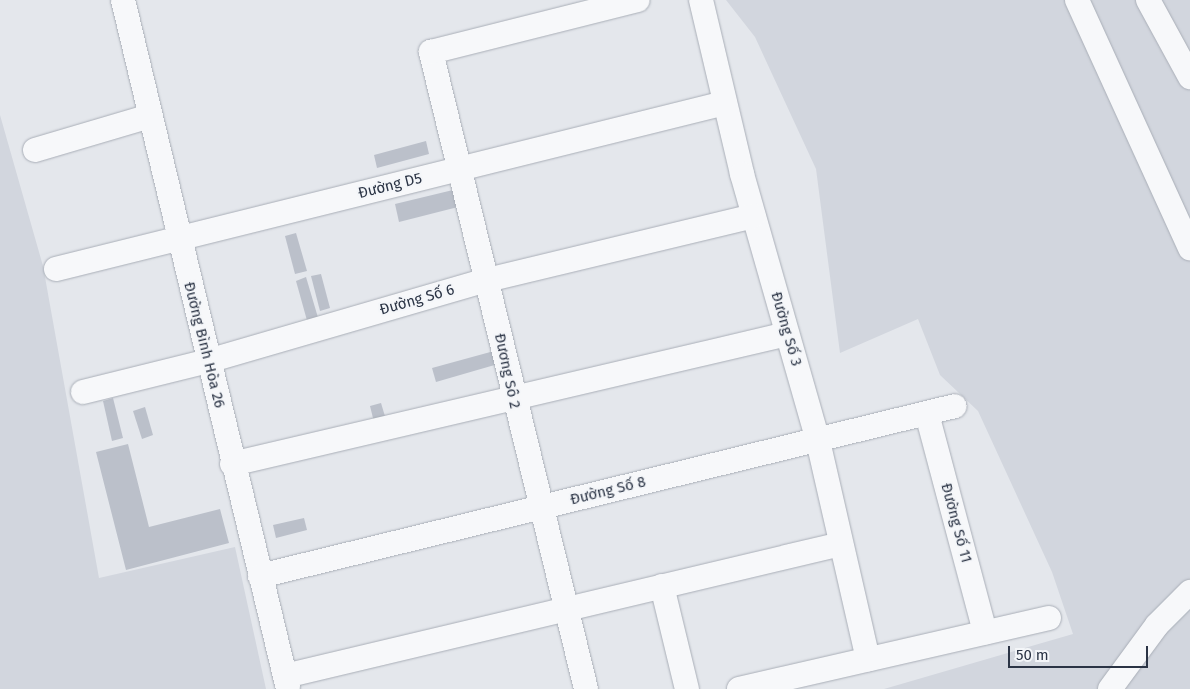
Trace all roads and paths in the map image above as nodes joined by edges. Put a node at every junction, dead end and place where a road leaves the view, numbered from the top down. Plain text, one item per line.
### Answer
1 (124, 0) edge
2 (638, 0) edge
3 (701, 0) edge
4 (1077, 0) edge
5 (1148, 0) edge
6 (1190, 77) edge
7 (725, 103) junction
8 (150, 116) junction
9 (35, 150) dead end
10 (460, 169) junction
11 (753, 216) junction
12 (178, 238) junction
13 (1190, 248) edge
14 (56, 269) dead end
15 (487, 280) junction
16 (787, 334) junction
17 (208, 361) junction
18 (83, 392) dead end
19 (513, 398) junction
20 (955, 406) dead end
21 (927, 414) junction
22 (818, 441) junction
23 (232, 464) junction
24 (540, 508) junction
25 (841, 544) junction
26 (260, 576) junction
27 (662, 586) junction
28 (1190, 592) edge
29 (566, 609) junction
30 (1049, 618) dead end
31 (985, 632) junction
32 (868, 659) junction
33 (286, 683) edge
34 (586, 689) edge
35 (687, 689) edge
36 (739, 689) edge
37 (1110, 689) edge

1 - 8 street, Đường Bình Hòa 26
2 - 10 street, Đương Sô 2
3 - 7 street, Đường Số 3
4 - 13 street
5 - 6 street
7 - 10 street, Đường D5
7 - 11 street, Đường Số 3
8 - 9 street
8 - 12 street, Đường Bình Hòa 26
10 - 12 street, Đường D5
10 - 15 street, Đương Sô 2
11 - 15 street, Đường Số 6
11 - 16 street, Đường Số 3
12 - 14 street, Đường D5
12 - 17 street, Đường Bình Hòa 26
15 - 17 street, Đường Số 6
15 - 19 street, Đương Sô 2
16 - 19 street
16 - 22 street, Đường Số 3
17 - 18 street, Đường Số 6
17 - 23 street, Đường Bình Hòa 26
19 - 23 street
19 - 24 street, Đương Sô 2
20 - 21 street, Đường Số 8
21 - 22 street, Đường Số 8
21 - 31 street, Đường Số 11
22 - 24 street, Đường Số 8
22 - 25 street, Đường Số 3
23 - 26 street, Đường Bình Hòa 26
24 - 26 street, Đường Số 8
24 - 29 street, Đương Sô 2
25 - 27 street
25 - 32 street, Đường Số 3
26 - 33 street, Đường Bình Hòa 26
27 - 29 street
27 - 35 street
28 - 37 street
29 - 33 street
29 - 34 street, Đương Sô 2
30 - 31 street
31 - 32 street
32 - 36 street

